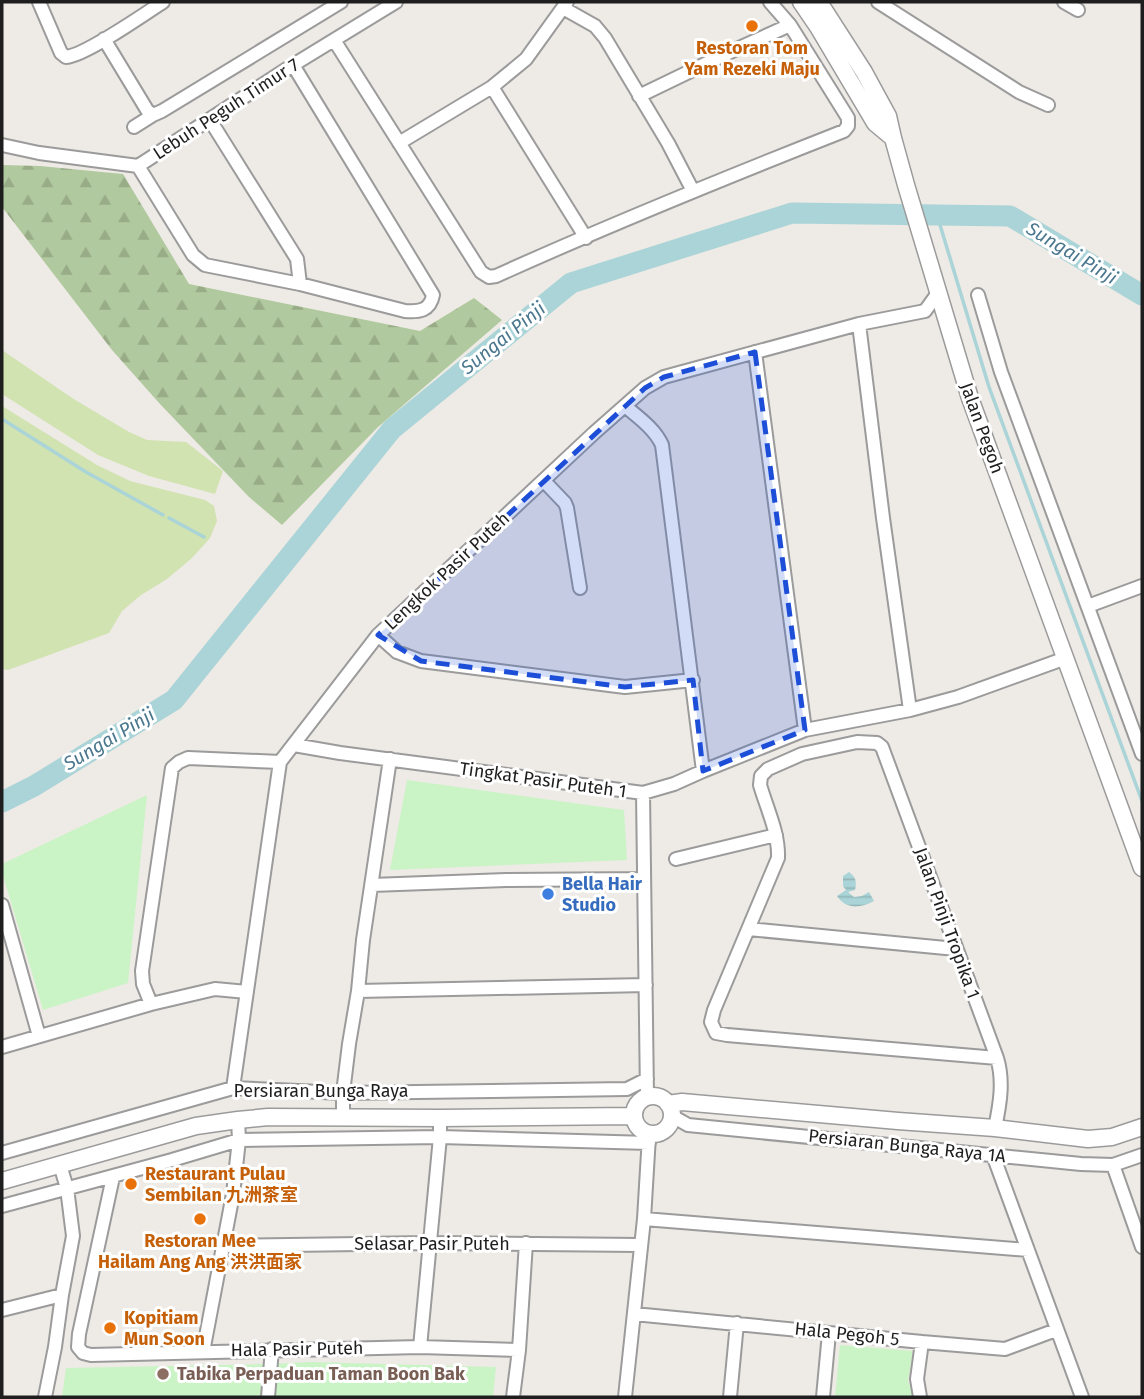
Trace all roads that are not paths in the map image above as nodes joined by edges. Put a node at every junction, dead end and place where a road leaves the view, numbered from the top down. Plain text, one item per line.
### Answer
1 (39, 2) edge
2 (163, 2) edge
3 (341, 2) edge
4 (396, 2) edge
5 (770, 2) edge
6 (801, 2) edge
7 (819, 2) edge
8 (878, 2) edge
9 (1065, 2) edge
10 (565, 5) edge
11 (1078, 10) dead end
12 (790, 25) junction
13 (104, 39) junction
14 (334, 40) junction
15 (293, 65) junction
16 (492, 87) junction
17 (639, 96) junction
18 (1048, 105) dead end
19 (153, 115) junction
20 (210, 120) junction
21 (134, 127) dead end
22 (893, 138) junction
23 (399, 143) junction
24 (2, 145) edge
25 (138, 166) junction
26 (692, 191) junction
27 (586, 238) junction
28 (300, 284) junction
29 (938, 290) junction
30 (978, 295) dead end
31 (925, 311) junction
32 (859, 324) junction
33 (948, 324) junction
34 (755, 352) junction
35 (625, 406) junction
36 (544, 481) junction
37 (1142, 586) edge
38 (580, 588) dead end
39 (1088, 606) junction
40 (378, 635) junction
41 (1066, 658) junction
42 (693, 680) junction
43 (910, 710) junction
44 (805, 730) junction
45 (294, 745) junction
46 (1142, 754) edge
47 (390, 759) junction
48 (280, 762) junction
49 (703, 771) junction
50 (643, 793) junction
51 (776, 835) junction
52 (676, 859) dead end
53 (1142, 868) edge
54 (644, 879) junction
55 (372, 885) junction
56 (2, 905) edge
57 (748, 929) junction
58 (957, 949) junction
59 (646, 985) junction
60 (358, 991) junction
61 (247, 992) junction
62 (151, 1004) junction
63 (38, 1036) junction
64 (2, 1047) edge
65 (997, 1058) junction
66 (647, 1079) junction
67 (233, 1088) junction
68 (343, 1093) junction
69 (647, 1096) junction
70 (670, 1110) junction
71 (633, 1116) junction
72 (343, 1118) junction
73 (440, 1118) junction
74 (238, 1120) junction
75 (1142, 1127) edge
76 (995, 1128) junction
77 (440, 1137) junction
78 (649, 1138) junction
79 (239, 1140) junction
80 (2, 1153) edge
81 (993, 1155) junction
82 (1142, 1155) edge
83 (60, 1165) junction
84 (1113, 1165) junction
85 (113, 1177) junction
86 (2, 1181) edge
87 (67, 1188) junction
88 (2, 1206) edge
89 (643, 1219) junction
90 (430, 1243) junction
91 (526, 1243) junction
92 (640, 1245) junction
93 (224, 1246) junction
94 (1142, 1247) edge
95 (1028, 1250) junction
96 (62, 1295) junction
97 (2, 1310) edge
98 (634, 1314) junction
99 (737, 1323) junction
100 (1056, 1330) junction
101 (829, 1333) junction
102 (922, 1342) junction
103 (55, 1346) junction
104 (78, 1347) junction
105 (420, 1347) junction
106 (272, 1349) junction
107 (519, 1350) junction
108 (203, 1352) junction
109 (45, 1397) edge
110 (268, 1397) edge
111 (513, 1397) edge
112 (625, 1397) edge
113 (730, 1397) edge
114 (823, 1397) edge
115 (920, 1397) edge
116 (1082, 1397) edge

1 - 13 street
2 - 13 street
3 - 19 street
4 - 14 street, Lebuh Peguh Timur 7
5 - 12 street
6 - 22 street, Jalan Pegoh
7 - 22 street
8 - 18 street
9 - 11 street
10 - 16 street
10 - 17 street
12 - 17 street
12 - 26 street
13 - 19 street
14 - 15 street, Lebuh Peguh Timur 7
14 - 23 street
15 - 20 street, Lebuh Peguh Timur 7
15 - 28 street
16 - 23 street
16 - 27 street
17 - 26 street
19 - 21 street
20 - 25 street, Lebuh Peguh Timur 7
20 - 28 street
22 - 29 street, Jalan Pegoh
23 - 27 street
24 - 25 street, Lebuh Peguh Timur 7
25 - 28 street
26 - 27 street
29 - 31 street
29 - 33 street, Jalan Pegoh
30 - 39 street, Jalan Pegoh
31 - 32 street, Lengkok Pasir Puteh
31 - 33 street
32 - 34 street, Lengkok Pasir Puteh
32 - 43 street
33 - 41 street, Jalan Pegoh
34 - 35 street, Lengkok Pasir Puteh
34 - 44 street
35 - 36 street, Lengkok Pasir Puteh
35 - 42 street
36 - 38 street
36 - 40 street, Lengkok Pasir Puteh
37 - 39 street
39 - 46 street, Jalan Pegoh
40 - 42 street
40 - 45 street, Lengkok Pasir Puteh
41 - 43 street, Tingkat Pasir Puteh 1
41 - 53 street, Jalan Pegoh
42 - 49 street
43 - 44 street, Tingkat Pasir Puteh 1
44 - 49 street, Tingkat Pasir Puteh 1
45 - 47 street, Tingkat Pasir Puteh 1
45 - 48 street, Lengkok Pasir Puteh
47 - 50 street, Tingkat Pasir Puteh 1
47 - 55 street
48 - 61 street
48 - 62 street
49 - 50 street, Tingkat Pasir Puteh 1
50 - 54 street
51 - 52 street
51 - 57 street
51 - 58 street, Jalan Pinji Tropika 1
54 - 55 street
54 - 59 street
55 - 60 street
56 - 63 street
57 - 58 street
57 - 65 street
58 - 65 street, Jalan Pinji Tropika 1
59 - 60 street
59 - 66 street
60 - 68 street
61 - 62 street
61 - 67 street
62 - 63 street
63 - 64 street
65 - 76 street, Jalan Pinji Tropika 1
66 - 68 street, Persiaran Bunga Raya
66 - 69 street
67 - 68 street, Persiaran Bunga Raya
67 - 80 street, Persiaran Bunga Raya
68 - 72 street
69 - 70 street
69 - 71 street
70 - 76 street
70 - 78 street
70 - 81 street, Persiaran Bunga Raya 1A
71 - 73 street, Persiaran Bunga Raya
71 - 78 street
72 - 73 street, Persiaran Bunga Raya
72 - 74 street, Persiaran Bunga Raya
73 - 77 street
74 - 79 street
74 - 83 street, Persiaran Bunga Raya
75 - 76 street
77 - 78 street
77 - 79 street
77 - 90 street
78 - 89 street
79 - 85 street
79 - 93 street
81 - 84 street, Persiaran Bunga Raya 1A
81 - 95 street
82 - 84 street, Persiaran Bunga Raya 1A
83 - 86 street, Persiaran Bunga Raya
83 - 87 street
84 - 94 street
85 - 87 street
85 - 104 street
87 - 88 street
87 - 96 street
89 - 92 street
89 - 95 street
90 - 91 street, Selasar Pasir Puteh
90 - 93 street, Selasar Pasir Puteh
90 - 105 street
91 - 92 street, Selasar Pasir Puteh
91 - 107 street
92 - 98 street
93 - 108 street
95 - 100 street
96 - 97 street
96 - 103 street
98 - 99 street, Hala Pegoh 5
98 - 112 street
99 - 101 street, Hala Pegoh 5
99 - 113 street
100 - 102 street, Hala Pegoh 5
100 - 116 street
101 - 102 street, Hala Pegoh 5
101 - 114 street
102 - 115 street
103 - 104 street, Hala Pasir Puteh
103 - 109 street
104 - 108 street, Hala Pasir Puteh
105 - 106 street, Hala Pasir Puteh
105 - 107 street, Hala Pasir Puteh
106 - 108 street, Hala Pasir Puteh
106 - 110 street
107 - 111 street

